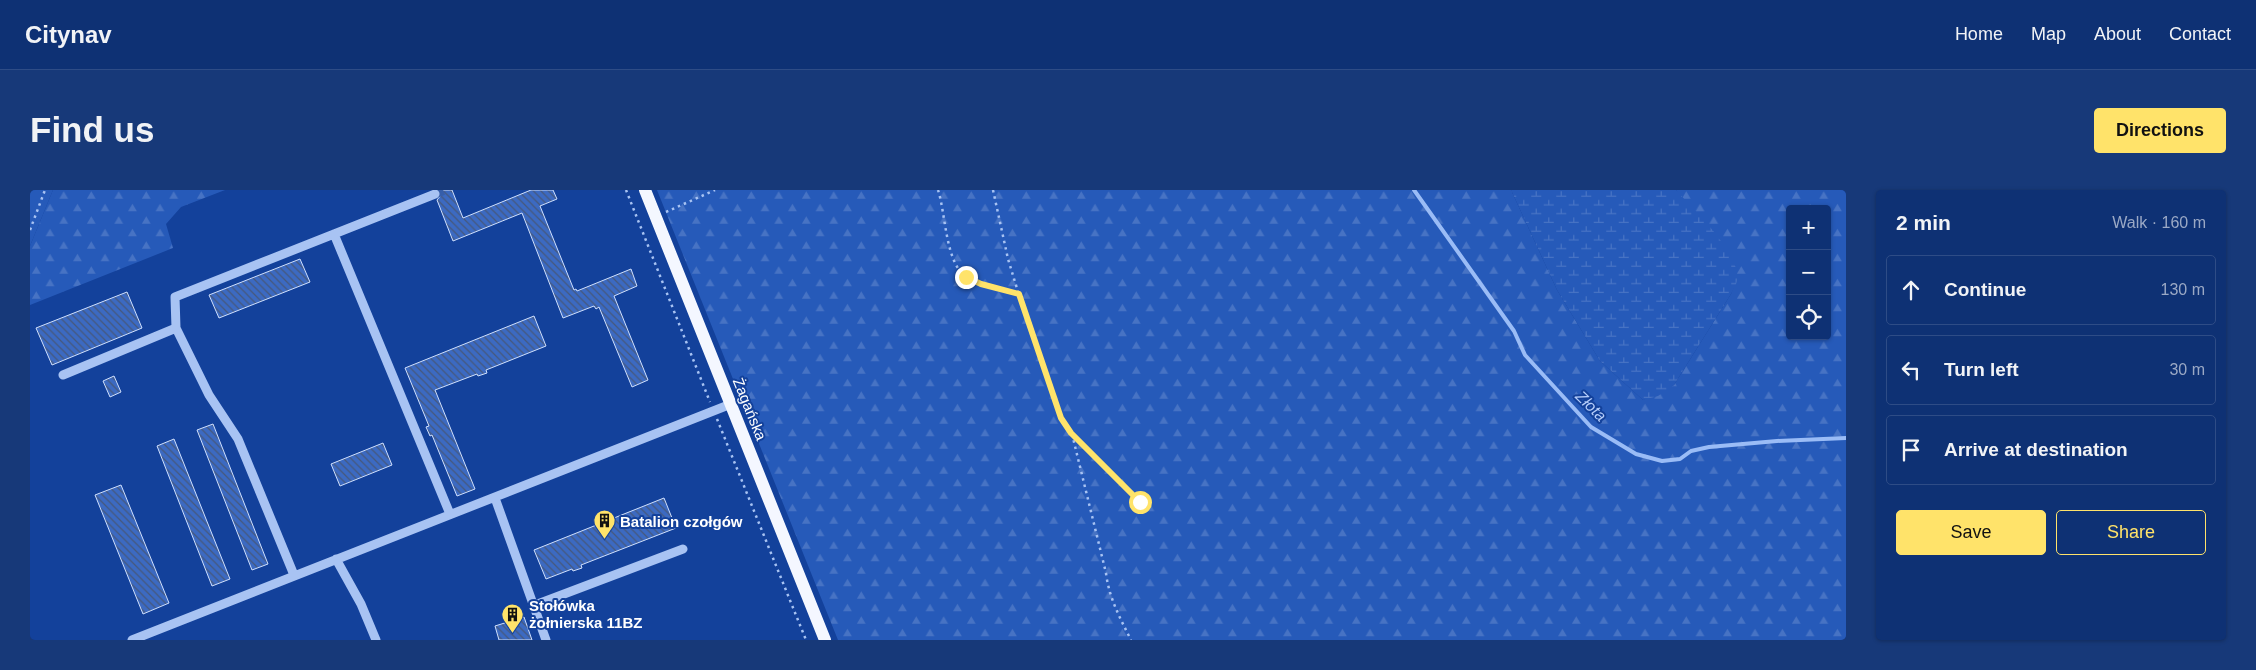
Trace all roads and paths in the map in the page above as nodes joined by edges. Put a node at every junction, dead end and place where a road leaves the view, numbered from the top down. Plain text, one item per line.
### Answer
1 (45, 190) edge
2 (645, 190) edge
3 (715, 190) edge
4 (938, 190) edge
5 (993, 190) edge
6 (434, 194) dead end
7 (656, 217) junction
8 (30, 230) edge
9 (334, 234) junction
10 (1019, 294) junction
11 (176, 328) junction
12 (63, 375) dead end
13 (731, 404) junction
14 (1071, 433) junction
15 (495, 498) junction
16 (1140, 502) dead end
17 (450, 514) junction
18 (683, 549) dead end
19 (336, 559) junction
20 (294, 576) junction
21 (535, 604) junction
22 (132, 640) edge
23 (376, 640) edge
24 (546, 640) edge
25 (825, 640) edge
26 (1131, 640) edge

1 - 8 path
2 - 7 main road, Żagańska
3 - 7 path
4 - 10 path
5 - 10 path
6 - 9 lane
7 - 13 main road, Żagańska
9 - 11 lane
9 - 17 lane
10 - 14 path
11 - 12 lane
11 - 20 lane
13 - 15 lane
13 - 25 main road, Żagańska
14 - 16 path
14 - 26 path
15 - 17 lane
15 - 21 lane
17 - 19 lane
18 - 21 lane
19 - 20 lane
19 - 23 lane
20 - 22 lane
21 - 24 lane

